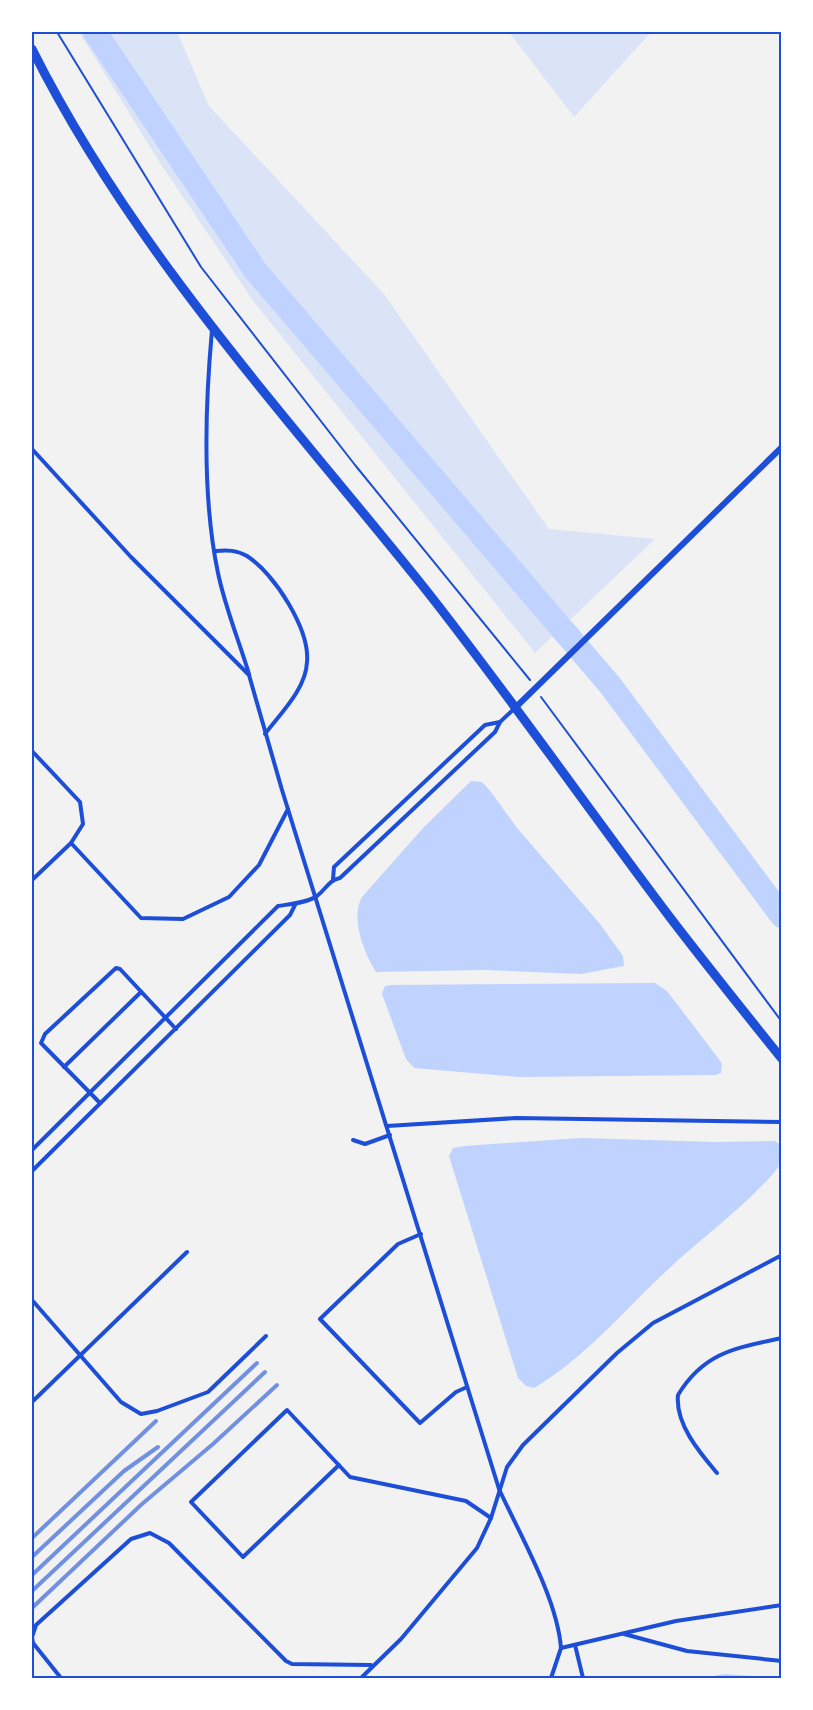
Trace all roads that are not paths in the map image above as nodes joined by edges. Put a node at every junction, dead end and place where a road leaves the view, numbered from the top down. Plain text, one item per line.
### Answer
1 (32, 49) edge
2 (212, 329) junction
3 (782, 447) edge
4 (32, 449) edge
5 (216, 551) junction
6 (249, 675) junction
7 (516, 707) junction
8 (500, 722) junction
9 (265, 735) junction
10 (32, 751) edge
11 (288, 809) junction
12 (71, 843) junction
13 (333, 879) junction
14 (32, 880) edge
15 (315, 897) junction
16 (295, 905) junction
17 (141, 992) junction
18 (165, 1017) junction
19 (176, 1029) junction
20 (782, 1059) edge
21 (64, 1067) junction
22 (88, 1093) junction
23 (100, 1103) junction
24 (782, 1122) edge
25 (387, 1126) junction
26 (390, 1135) junction
27 (353, 1140) dead end
28 (32, 1150) edge
29 (32, 1171) edge
30 (421, 1234) junction
31 (187, 1252) dead end
32 (782, 1255) edge
33 (32, 1300) edge
34 (266, 1336) dead end
35 (782, 1338) edge
36 (82, 1354) junction
37 (467, 1387) junction
38 (32, 1402) edge
39 (339, 1465) junction
40 (717, 1473) dead end
41 (499, 1488) junction
42 (491, 1518) junction
43 (782, 1605) edge
44 (620, 1634) junction
45 (575, 1645) junction
46 (561, 1648) junction
47 (782, 1661) edge
48 (372, 1665) junction
49 (61, 1678) edge
50 (361, 1678) edge
51 (551, 1678) edge
52 (583, 1678) edge

1 - 2 street
2 - 5 lane
2 - 7 street
3 - 7 street
4 - 6 lane
5 - 6 lane
5 - 9 lane
6 - 9 lane
7 - 8 lane
7 - 20 street
8 - 13 lane
8 - 13 lane
9 - 11 lane
10 - 12 lane
11 - 12 lane
11 - 15 lane
12 - 14 lane
13 - 15 lane
15 - 16 lane
15 - 25 lane
16 - 18 lane
16 - 19 lane
17 - 18 lane
17 - 21 lane
17 - 21 lane
18 - 19 lane
18 - 22 lane
19 - 23 lane
21 - 22 lane
22 - 23 lane
22 - 28 lane
23 - 29 lane
24 - 25 lane
25 - 26 lane
26 - 27 lane
26 - 30 lane
30 - 37 lane
30 - 37 lane
31 - 36 lane
32 - 41 lane
33 - 36 lane
34 - 36 lane
35 - 40 lane
36 - 38 lane
37 - 41 lane
39 - 39 lane
39 - 42 lane
41 - 42 lane
41 - 46 lane
42 - 48 lane
43 - 44 lane
44 - 45 lane
44 - 47 lane
45 - 46 lane
45 - 52 lane
46 - 51 lane
48 - 49 lane
48 - 50 lane

